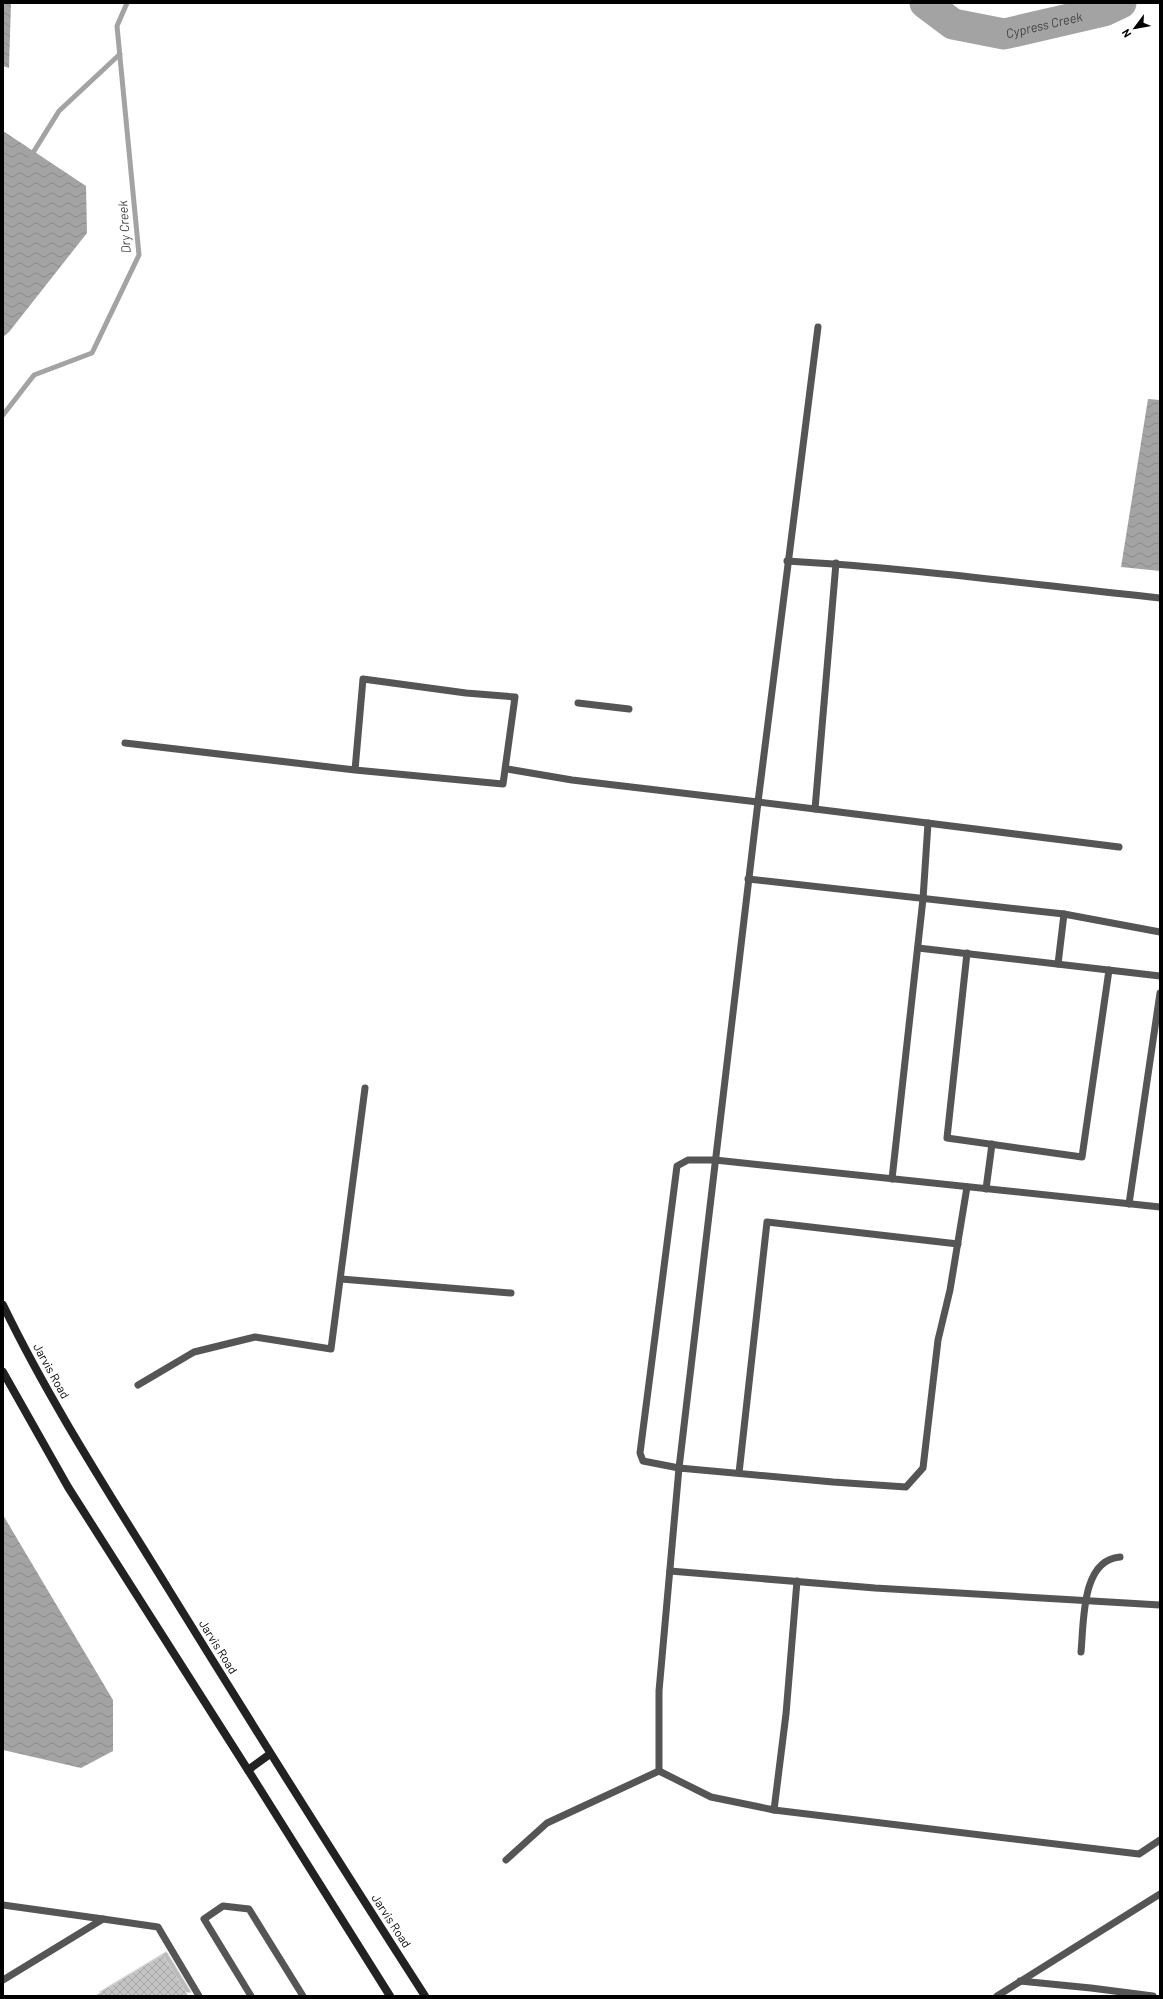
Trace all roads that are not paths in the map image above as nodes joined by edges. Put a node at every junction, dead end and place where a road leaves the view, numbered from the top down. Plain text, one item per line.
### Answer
1 (818, 327) dead end
2 (787, 560) junction
3 (836, 563) junction
4 (1160, 598) edge
5 (578, 703) dead end
6 (629, 709) dead end
7 (125, 743) dead end
8 (355, 770) junction
9 (507, 770) junction
10 (758, 802) junction
11 (815, 809) junction
12 (928, 823) junction
13 (1119, 846) dead end
14 (748, 879) junction
15 (923, 899) junction
16 (1064, 914) junction
17 (1160, 932) edge
18 (918, 948) junction
19 (967, 953) junction
20 (1058, 964) junction
21 (1109, 970) junction
22 (1160, 976) edge
23 (1160, 993) edge
24 (365, 1088) dead end
25 (992, 1144) junction
26 (715, 1160) junction
27 (892, 1179) junction
28 (968, 1187) junction
29 (986, 1189) junction
30 (1129, 1204) junction
31 (1160, 1207) edge
32 (958, 1244) junction
33 (341, 1279) junction
34 (511, 1293) dead end
35 (3, 1305) edge
36 (3, 1372) edge
37 (138, 1385) dead end
38 (679, 1468) junction
39 (738, 1473) junction
40 (1120, 1557) dead end
41 (670, 1570) junction
42 (797, 1581) junction
43 (1086, 1600) junction
44 (1160, 1605) edge
45 (1081, 1652) dead end
46 (270, 1754) junction
47 (248, 1770) junction
48 (659, 1771) junction
49 (774, 1810) junction
50 (1160, 1840) edge
51 (506, 1860) dead end
52 (1160, 1894) edge
53 (3, 1905) edge
54 (103, 1919) junction
55 (3, 1980) edge
56 (1020, 1981) junction
57 (1000, 1995) edge
58 (199, 1996) edge
59 (251, 1996) edge
60 (303, 1996) edge
61 (390, 1996) edge
62 (425, 1996) edge
63 (1153, 1996) edge

1 - 2 lane
2 - 3 lane
2 - 10 lane
3 - 4 lane
3 - 11 lane
5 - 6 lane
7 - 8 lane
8 - 9 lane
8 - 9 lane
9 - 10 lane
10 - 11 lane
10 - 14 lane
11 - 12 lane
12 - 13 lane
12 - 15 lane
14 - 15 lane
14 - 26 lane
15 - 16 lane
15 - 18 lane
16 - 17 lane
16 - 20 lane
18 - 19 lane
18 - 27 lane
19 - 20 lane
19 - 25 lane
20 - 21 lane
21 - 22 lane
21 - 25 lane
23 - 30 lane
24 - 33 lane
25 - 29 lane
26 - 27 lane
26 - 38 lane
26 - 38 lane
27 - 28 lane
28 - 29 lane
28 - 32 lane
29 - 30 lane
30 - 31 lane
32 - 39 lane
32 - 39 lane
33 - 34 lane
33 - 37 lane
35 - 46 street, Jarvis Road
36 - 47 street
38 - 39 lane
38 - 41 lane
40 - 43 lane
41 - 42 lane
41 - 48 lane
42 - 43 lane
42 - 49 lane
43 - 44 lane
43 - 45 lane
46 - 47 street
46 - 62 street, Jarvis Road
47 - 61 street
48 - 49 lane
48 - 51 lane
49 - 50 lane
52 - 56 lane
53 - 54 lane
54 - 55 lane
54 - 58 lane
56 - 57 lane
56 - 63 lane
59 - 60 lane

